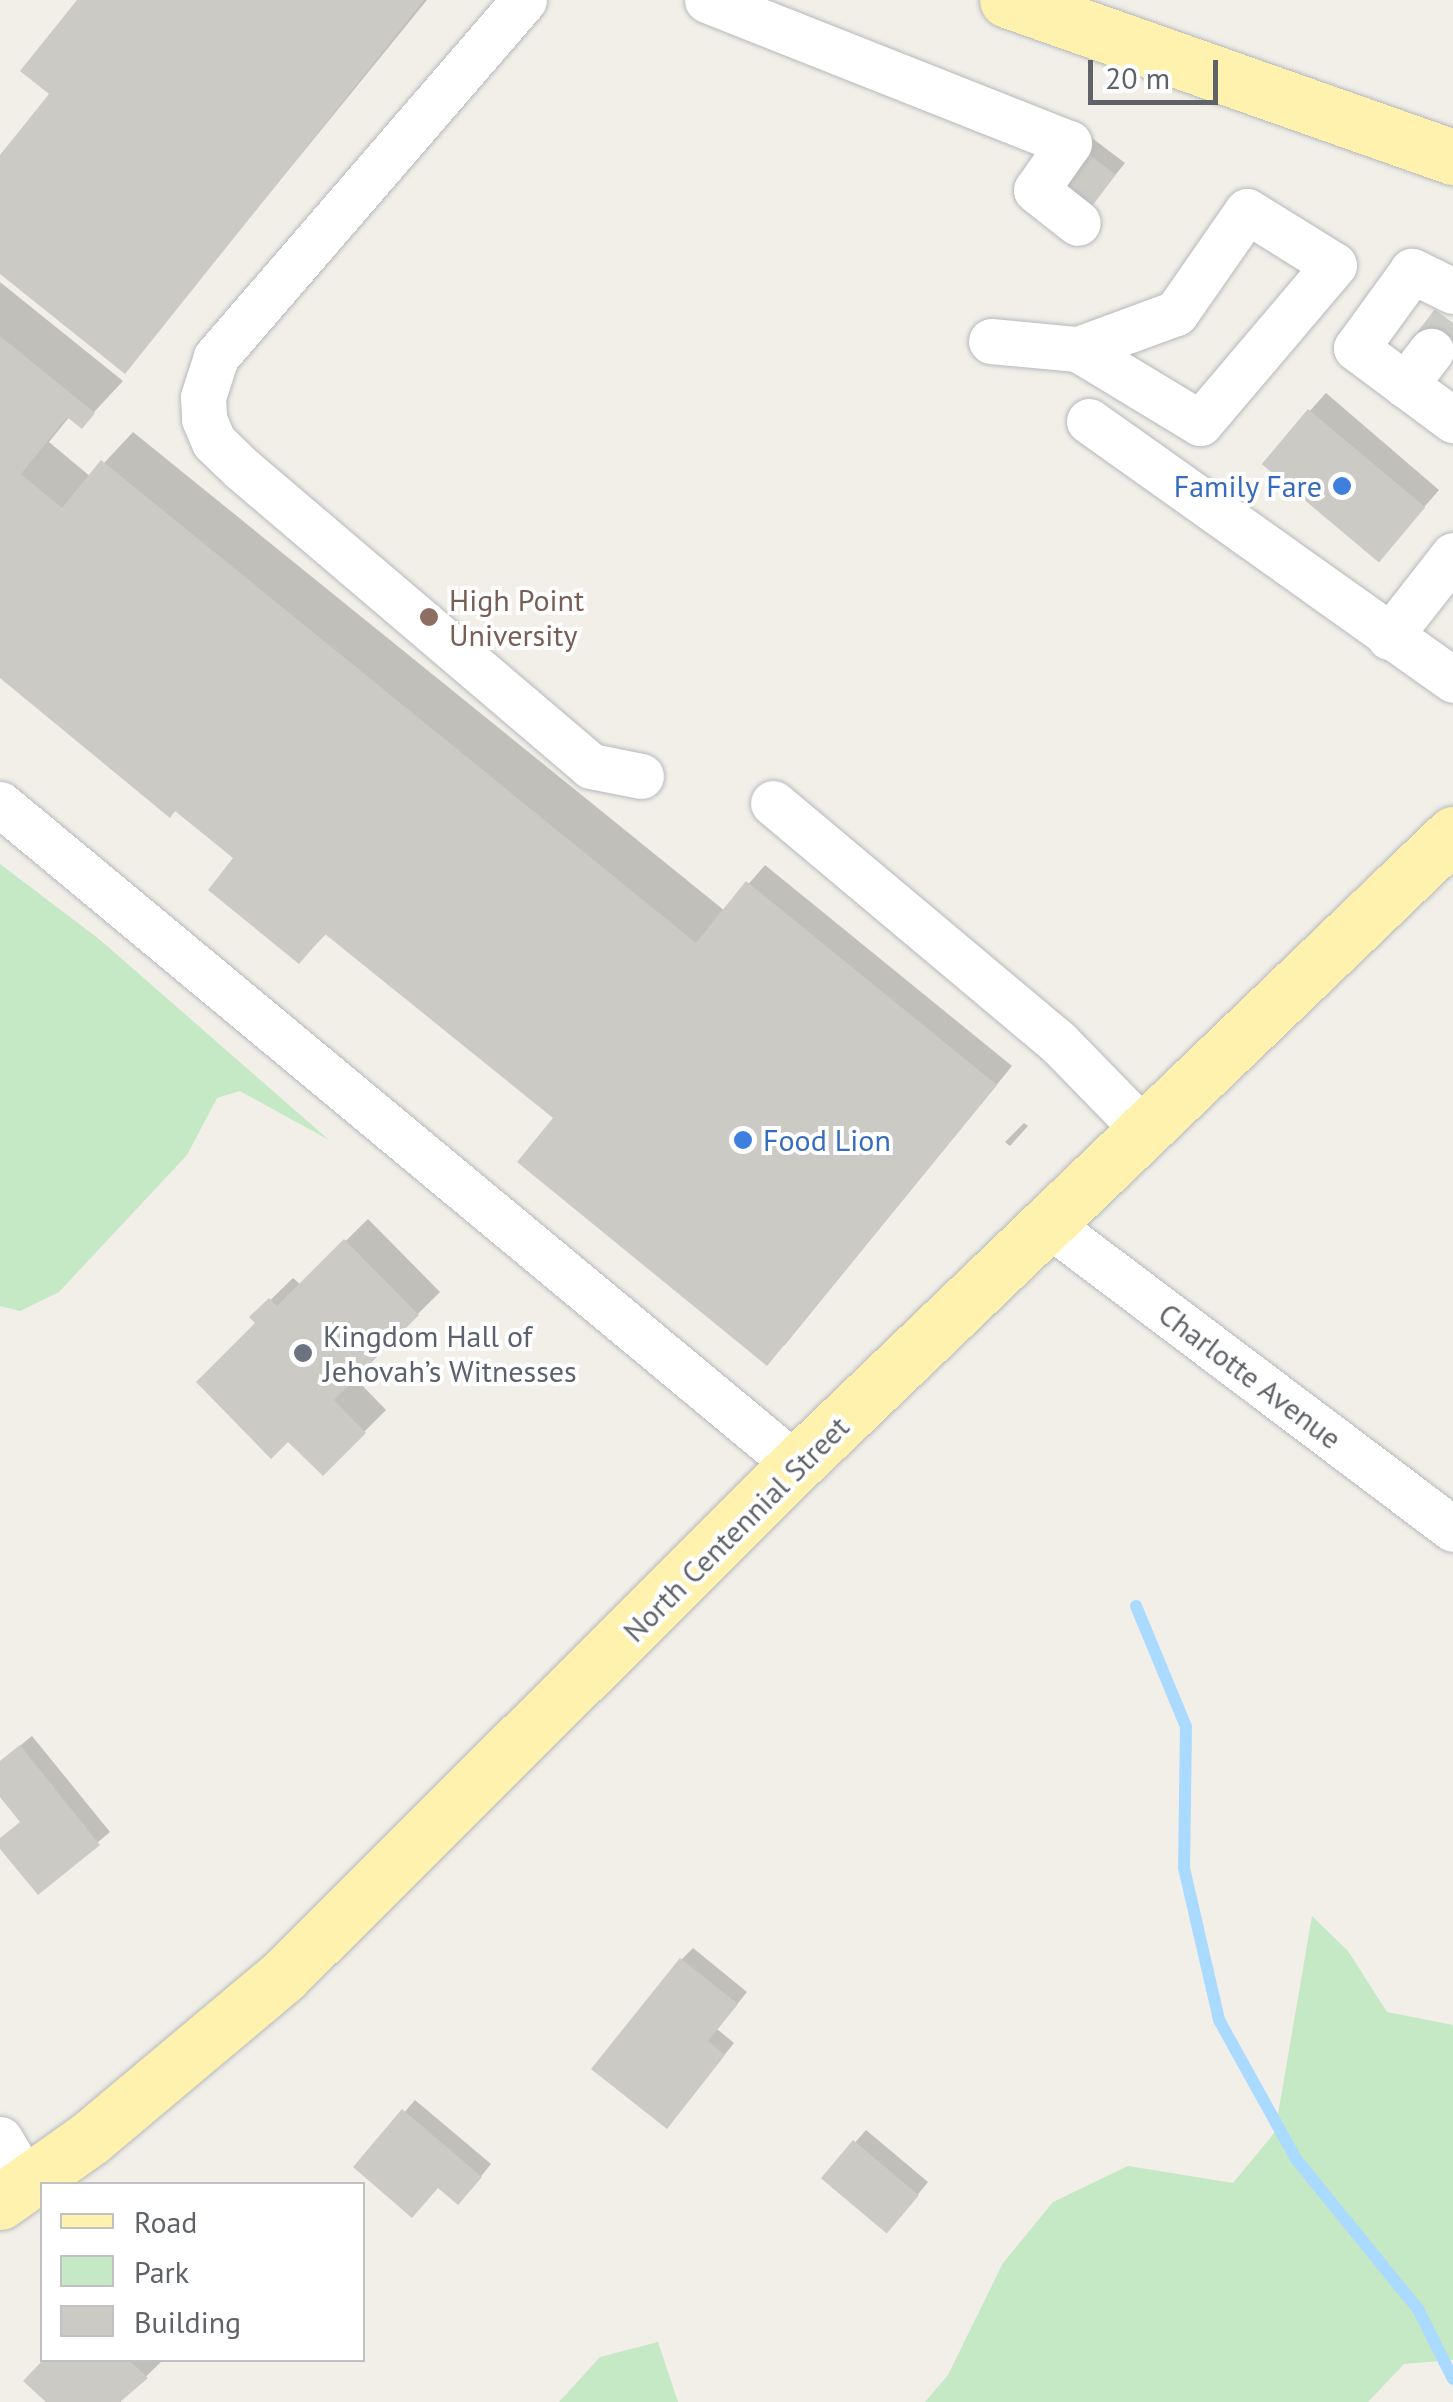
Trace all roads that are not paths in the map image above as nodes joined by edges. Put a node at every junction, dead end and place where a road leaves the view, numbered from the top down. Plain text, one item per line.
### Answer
1 (524, 0) edge
2 (707, 0) edge
3 (1007, 0) edge
4 (1453, 157) edge
5 (1078, 222) dead end
6 (1453, 291) edge
7 (990, 341) dead end
8 (1078, 349) junction
9 (1452, 418) edge
10 (1089, 421) dead end
11 (1453, 555) edge
12 (1389, 637) junction
13 (1453, 680) edge
14 (641, 776) dead end
15 (773, 803) dead end
16 (0, 804) edge
17 (1453, 834) edge
18 (1145, 1131) junction
19 (1047, 1223) junction
20 (796, 1465) junction
21 (1453, 1528) edge
22 (0, 2139) edge
23 (14, 2194) edge

1 - 14 street
2 - 5 street
3 - 4 main road
6 - 9 street
7 - 8 street
8 - 8 street
10 - 12 street
11 - 12 street
12 - 13 street
15 - 18 street
16 - 20 street
17 - 18 main road, North Centennial Street
18 - 19 main road, North Centennial Street
19 - 20 main road, North Centennial Street
19 - 21 street, Charlotte Avenue
20 - 23 main road, North Centennial Street
22 - 23 street

